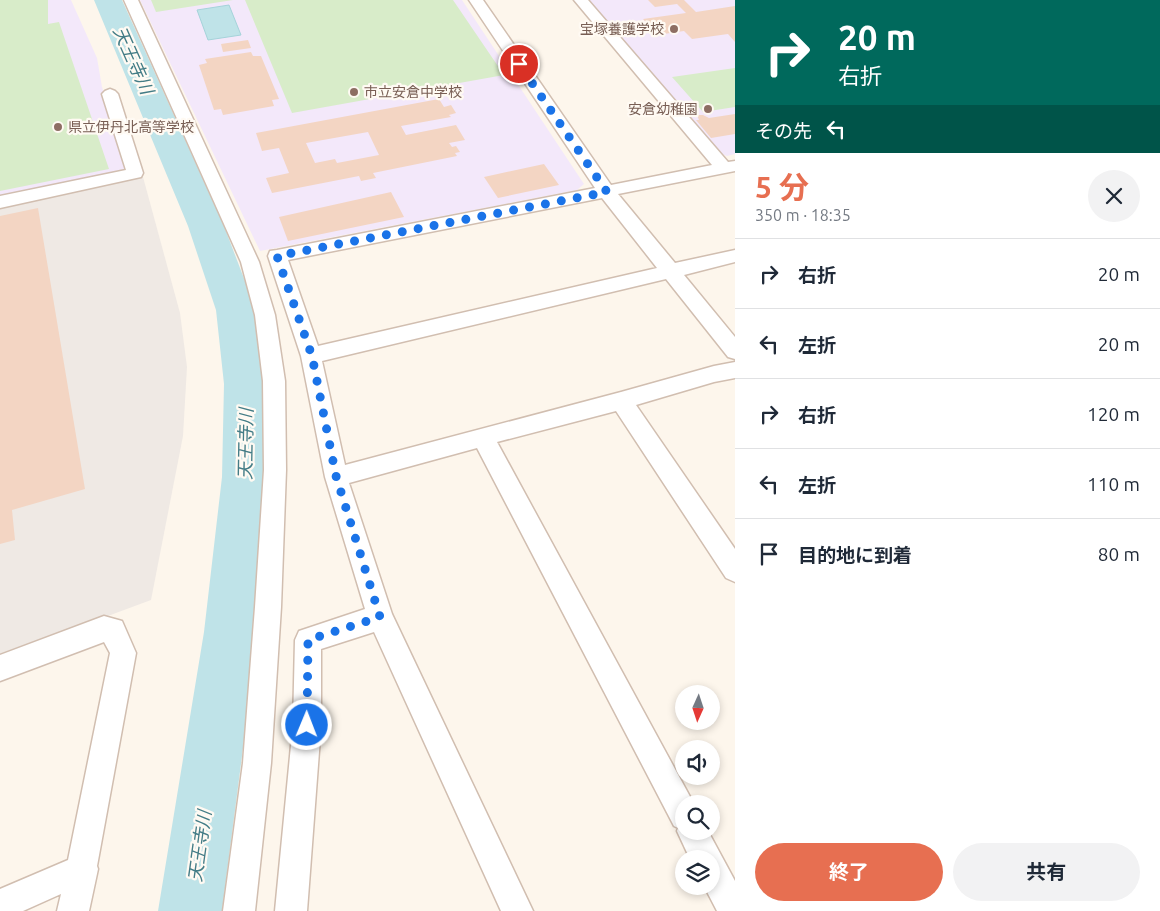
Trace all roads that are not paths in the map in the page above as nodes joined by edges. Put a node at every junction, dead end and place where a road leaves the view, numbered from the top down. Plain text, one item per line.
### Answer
1 (131, 0) edge
2 (476, 0) edge
3 (581, 0) edge
4 (110, 94) dead end
5 (729, 167) edge
6 (607, 192) junction
7 (0, 202) edge
8 (735, 256) edge
9 (670, 271) junction
10 (735, 351) edge
11 (312, 356) junction
12 (735, 370) edge
13 (621, 401) junction
14 (483, 437) junction
15 (336, 476) junction
16 (735, 570) edge
17 (380, 617) junction
18 (0, 668) edge
19 (675, 799) edge
20 (82, 869) junction
21 (720, 885) edge
22 (0, 905) edge
23 (73, 911) edge
24 (239, 911) edge
25 (290, 911) edge
26 (517, 911) edge
27 (734, 911) edge

1 - 24 street
2 - 6 street
3 - 5 street
4 - 7 street
5 - 6 street
6 - 9 street
6 - 11 street
8 - 9 street
9 - 10 street
9 - 11 street
11 - 15 street
12 - 13 street
13 - 14 street
13 - 16 street
14 - 15 street
14 - 19 street
15 - 17 street
17 - 25 street
17 - 26 street
18 - 20 street
20 - 22 street
20 - 23 street
21 - 27 street

